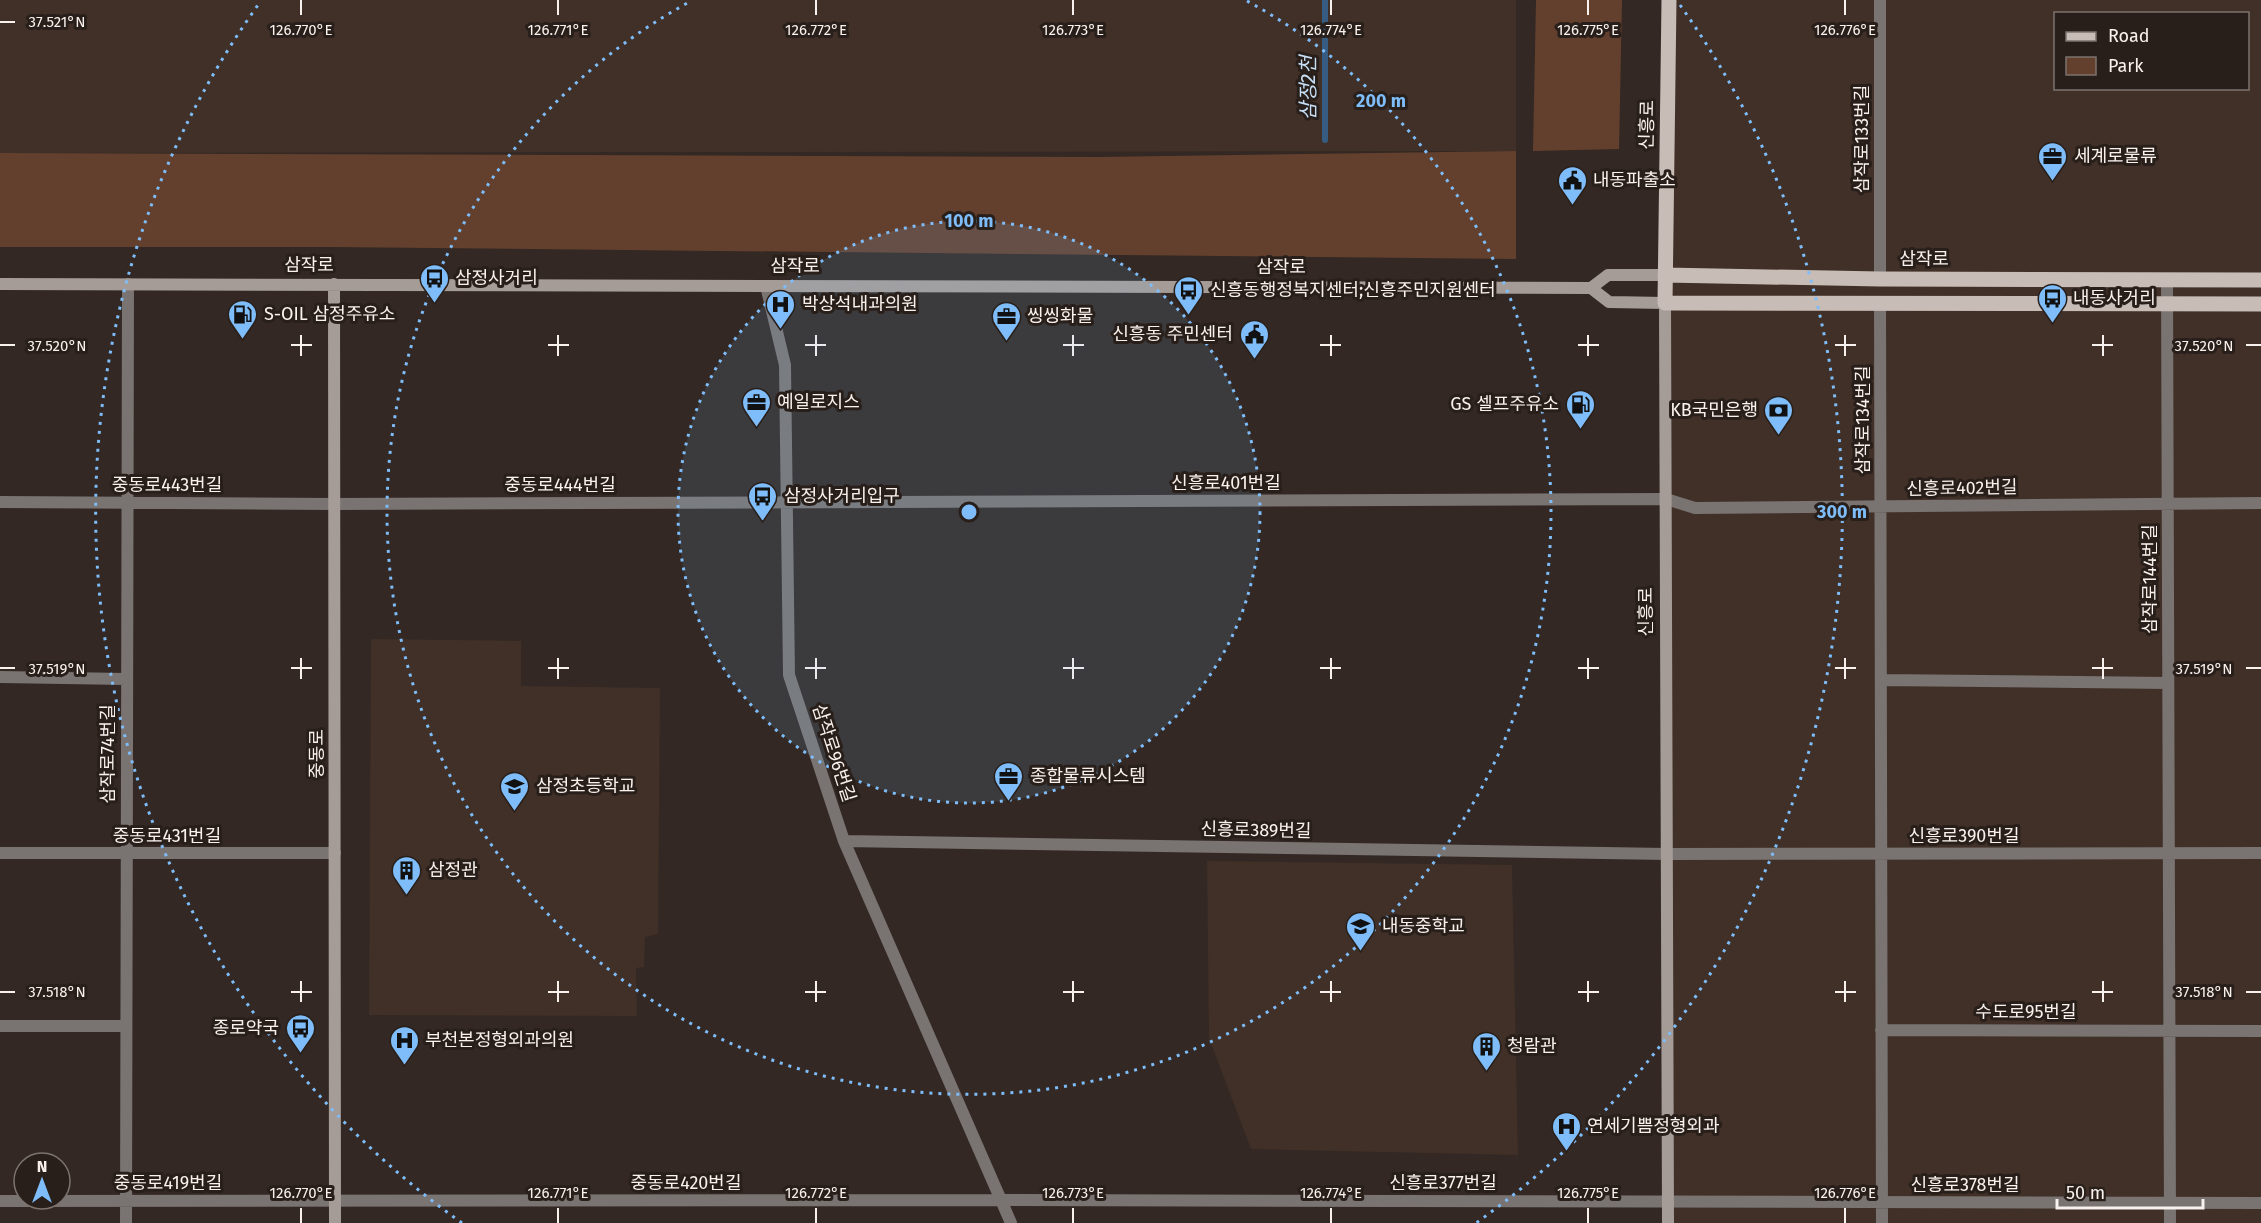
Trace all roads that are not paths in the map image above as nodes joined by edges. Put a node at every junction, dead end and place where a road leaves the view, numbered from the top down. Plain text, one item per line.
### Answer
1 (1669, 0) edge
2 (1880, 0) edge
3 (1665, 275) junction
4 (1880, 279) junction
5 (2167, 280) junction
6 (2261, 280) edge
7 (0, 284) edge
8 (128, 284) junction
9 (334, 284) junction
10 (766, 286) junction
11 (1591, 288) junction
12 (1665, 303) junction
13 (1880, 304) junction
14 (2167, 304) junction
15 (2261, 304) edge
16 (1665, 499) junction
17 (0, 502) edge
18 (126, 503) junction
19 (787, 503) junction
20 (2261, 503) edge
21 (334, 504) junction
22 (2168, 504) junction
23 (1881, 507) junction
24 (0, 677) edge
25 (126, 679) junction
26 (1881, 680) junction
27 (2168, 683) junction
28 (844, 841) junction
29 (0, 853) edge
30 (335, 853) junction
31 (2169, 853) junction
32 (2261, 853) edge
33 (126, 854) junction
34 (1667, 854) junction
35 (1881, 854) junction
36 (0, 1026) edge
37 (126, 1026) junction
38 (1881, 1030) junction
39 (2169, 1031) junction
40 (2261, 1031) edge
41 (1002, 1200) junction
42 (0, 1201) edge
43 (126, 1201) junction
44 (335, 1202) junction
45 (1668, 1202) junction
46 (1882, 1203) junction
47 (2170, 1203) junction
48 (2261, 1203) edge
49 (126, 1223) edge
50 (335, 1223) edge
51 (1011, 1223) edge
52 (1668, 1223) edge
53 (1882, 1223) edge
54 (2170, 1223) edge

1 - 3 main road, 신흥로
2 - 4 street, 삼작로133번길
3 - 4 main road, 삼작로
3 - 11 street, 삼작로
3 - 12 main road, 신흥로
4 - 5 main road, 삼작로
5 - 6 main road, 삼작로
5 - 14 street, 삼작로144번길
7 - 8 street, 삼작로
8 - 9 street, 삼작로
8 - 18 street, 삼작로74번길
9 - 10 street, 삼작로
9 - 21 street, 중동로
10 - 11 street, 삼작로
10 - 19 street, 삼작로96번길
11 - 12 street, 삼작로
12 - 13 main road, 삼작로
12 - 16 street, 신흥로
13 - 14 main road, 삼작로
13 - 23 street, 삼작로134번길
14 - 15 main road, 삼작로
14 - 22 street, 삼작로144번길
16 - 19 street, 신흥로401번길
16 - 23 street, 신흥로402번길
16 - 34 street, 신흥로
17 - 18 street, 중동로443번길
18 - 21 street, 중동로443번길
18 - 25 street, 삼작로74번길
19 - 21 street, 중동로444번길
19 - 28 street, 삼작로96번길
20 - 22 street, 신흥로402번길
21 - 30 street, 중동로
22 - 23 street, 신흥로402번길
22 - 27 street, 삼작로144번길
23 - 26 street, 삼작로134번길
24 - 25 street
25 - 33 street, 삼작로74번길
26 - 27 street
26 - 35 street, 삼작로134번길
27 - 31 street, 삼작로144번길
28 - 34 street, 신흥로389번길
28 - 41 street, 삼작로96번길
29 - 33 street, 중동로431번길
30 - 33 street, 중동로431번길
30 - 44 street, 중동로
31 - 32 street, 신흥로390번길
31 - 35 street, 신흥로390번길
31 - 39 street, 삼작로144번길
33 - 37 street, 삼작로74번길
34 - 35 street, 신흥로390번길
34 - 45 street, 신흥로
35 - 38 street
36 - 37 street
37 - 43 street, 삼작로74번길
38 - 39 street, 수도로95번길
38 - 46 street
39 - 40 street, 수도로95번길
39 - 47 street, 삼작로144번길
41 - 44 street, 중동로420번길
41 - 45 street, 신흥로377번길
41 - 51 street, 삼작로96번길
42 - 43 street, 중동로419번길
43 - 44 street, 중동로419번길
43 - 49 street, 삼작로74번길
44 - 50 street, 중동로
45 - 46 street, 신흥로378번길
45 - 52 street, 신흥로
46 - 47 street, 신흥로378번길
46 - 53 street
47 - 48 street, 신흥로378번길
47 - 54 street, 삼작로144번길

